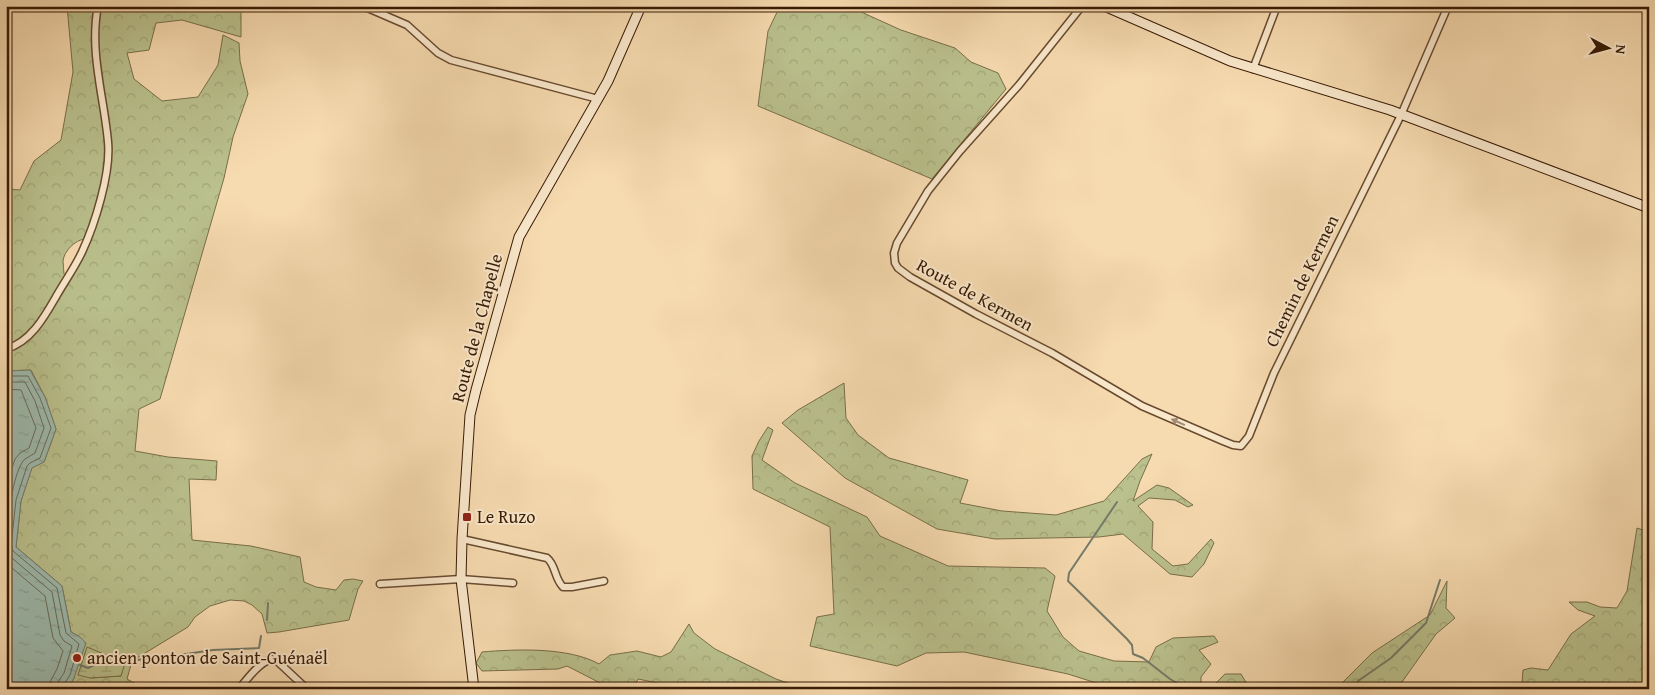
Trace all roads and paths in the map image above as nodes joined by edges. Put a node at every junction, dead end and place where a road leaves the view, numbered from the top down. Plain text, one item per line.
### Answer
1 (98, 6) edge
2 (362, 6) edge
3 (641, 6) edge
4 (1082, 6) edge
5 (1104, 6) edge
6 (1277, 6) edge
7 (1448, 6) edge
8 (1116, 8) edge
9 (1253, 69) junction
10 (598, 99) junction
11 (1401, 115) junction
12 (1649, 208) edge
13 (6, 349) edge
14 (1223, 441) joint
15 (462, 540) junction
16 (461, 579) junction
17 (604, 581) dead end
18 (513, 583) dead end
19 (380, 584) dead end
20 (239, 689) edge
21 (307, 689) edge
22 (474, 689) edge

1 - 13 street
2 - 10 street
3 - 10 street, Route de la Chapelle
14 -> 4 street, Route de Kermen
5 - 8 street
6 - 9 street
7 - 11 street
8 - 9 street
9 - 11 street
10 - 15 street, Route de la Chapelle
11 - 12 street
11 - 14 street, Chemin de Kermen
15 - 16 street, Route de la Chapelle
15 - 17 street
16 - 18 street
16 - 19 street
16 - 22 street, Route de la Chapelle
20 - 21 street

